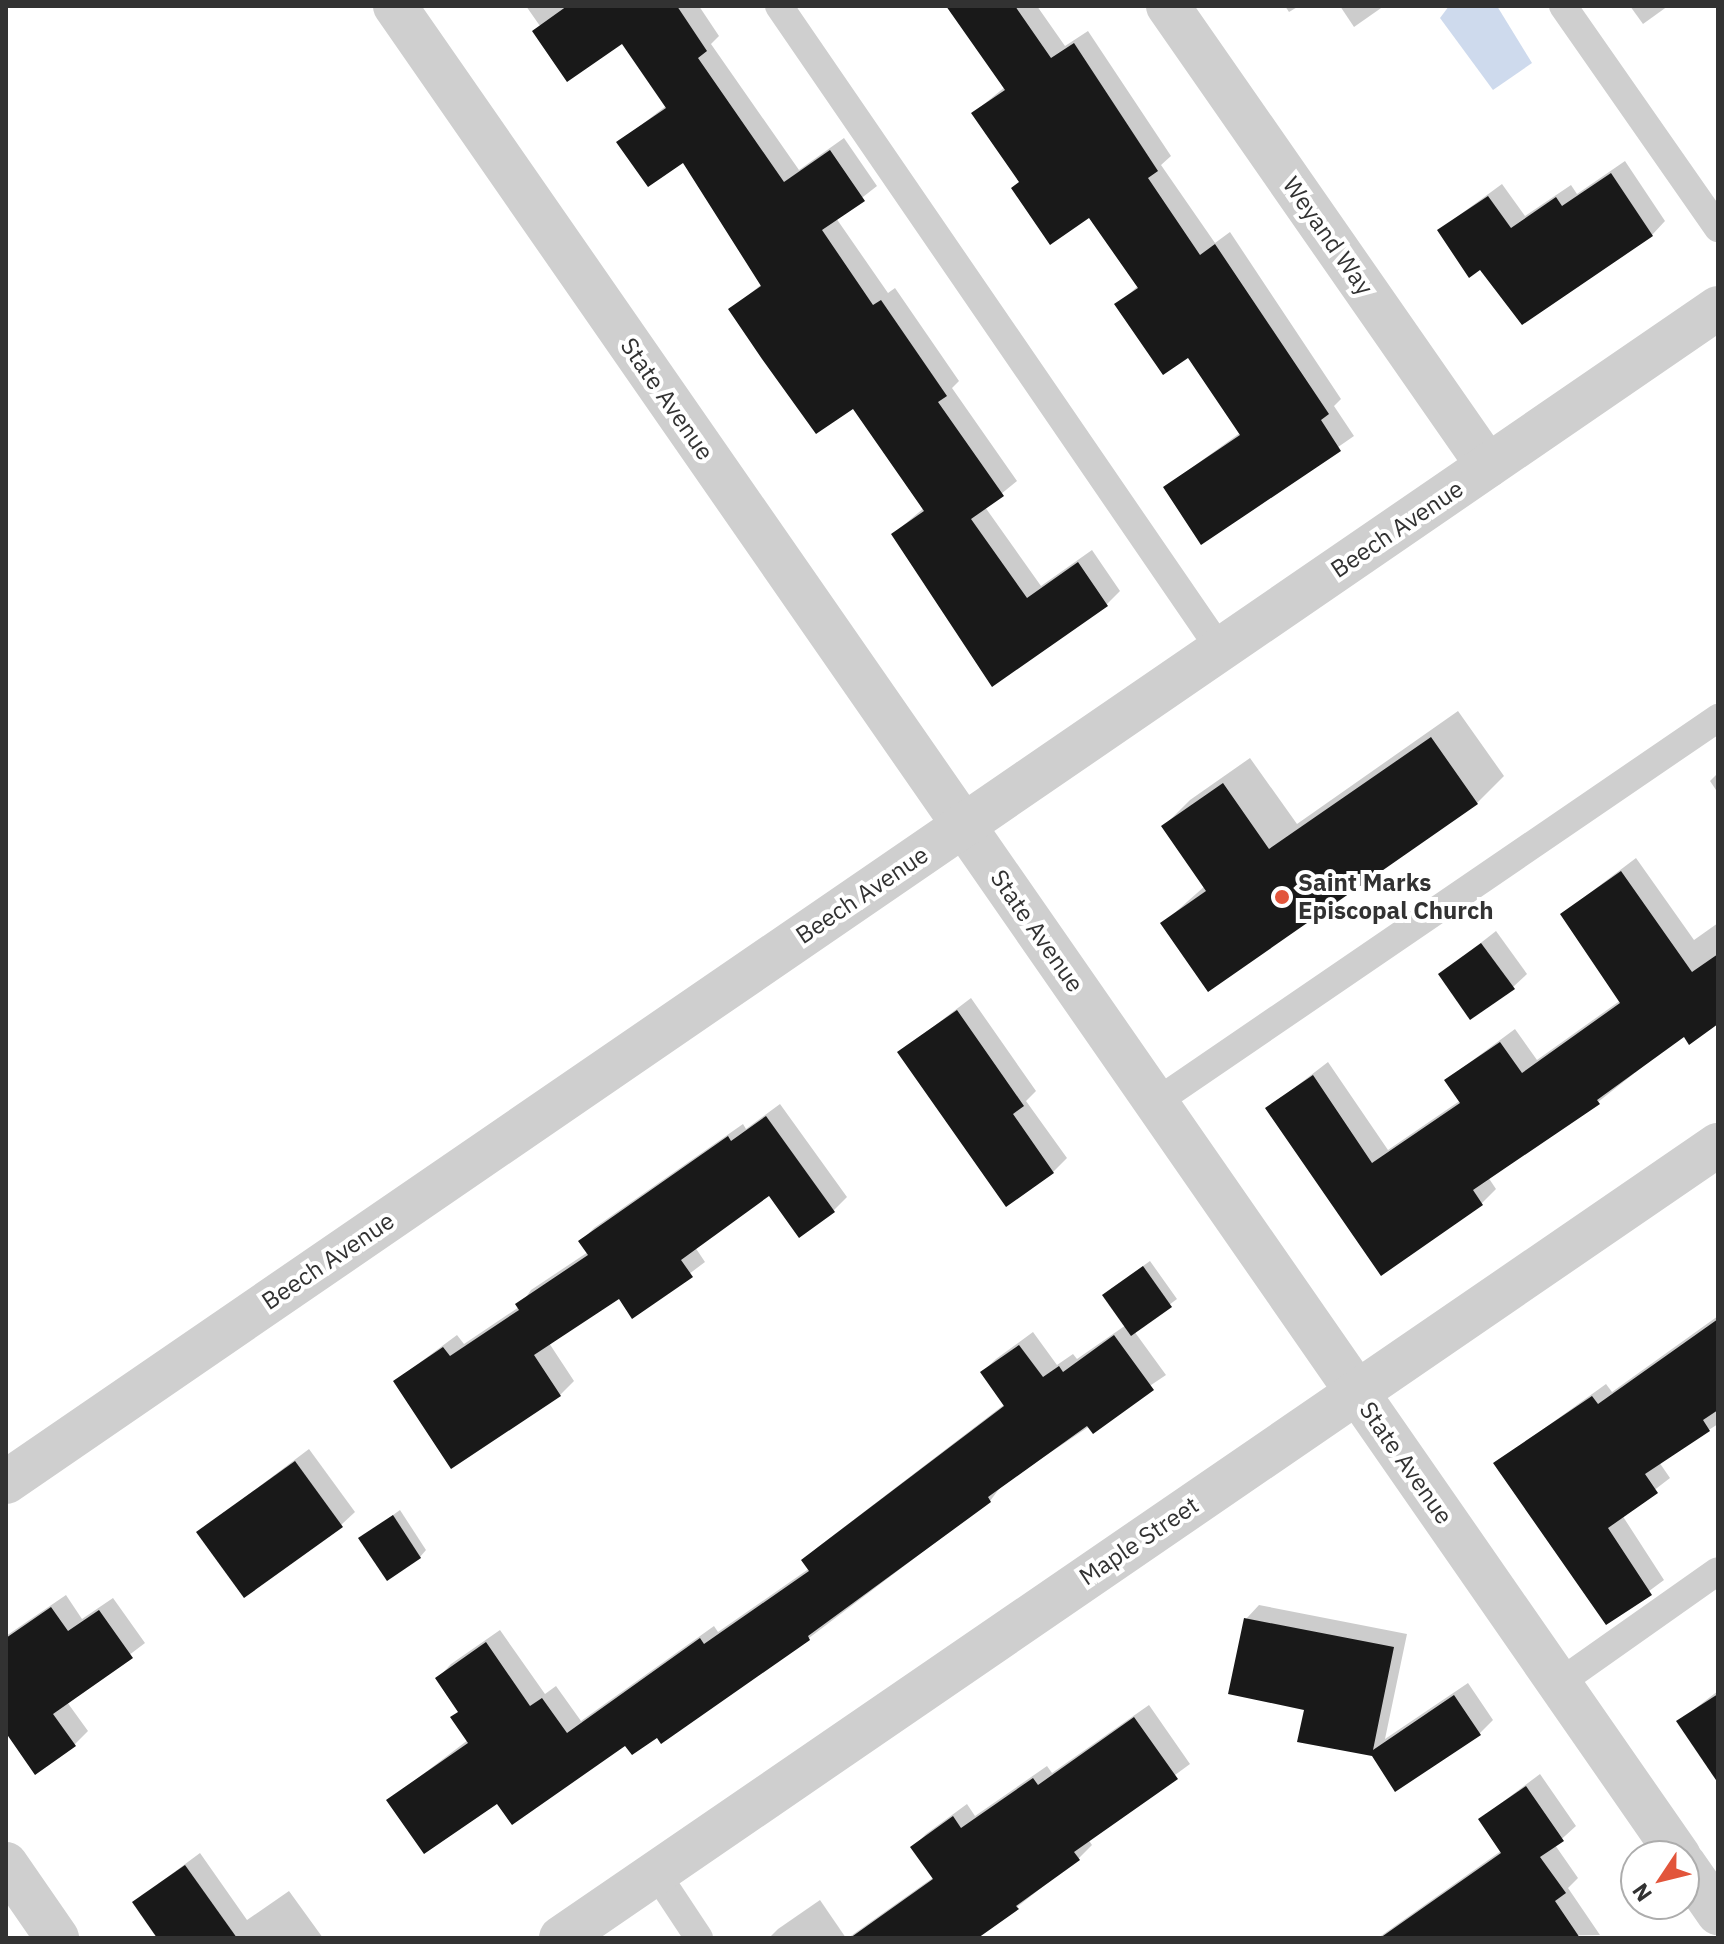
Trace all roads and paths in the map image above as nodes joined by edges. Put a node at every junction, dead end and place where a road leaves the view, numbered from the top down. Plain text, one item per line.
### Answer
1 (395, 6) edge
2 (779, 6) edge
3 (1168, 6) edge
4 (1563, 6) edge
5 (1718, 228) edge
6 (1718, 308) edge
7 (1488, 466) junction
8 (1220, 649) junction
9 (1718, 718) edge
10 (964, 825) junction
11 (1156, 1102) junction
12 (1718, 1145) edge
13 (1357, 1392) junction
14 (6, 1482) edge
15 (1718, 1571) edge
16 (1559, 1683) junction
17 (1668, 1840) edge
18 (6, 1864) edge
19 (656, 1873) junction
20 (1700, 1887) edge
21 (1718, 1913) edge
22 (57, 1938) edge
23 (561, 1938) edge
24 (699, 1938) edge

1 - 10 street, State Avenue
2 - 8 lane
3 - 7 street, Weyand Way
4 - 5 lane
6 - 7 street, Beech Avenue
7 - 8 street, Beech Avenue
8 - 10 street, Beech Avenue
9 - 11 lane
10 - 11 street, State Avenue
10 - 14 street, Beech Avenue
11 - 13 street, State Avenue
12 - 13 street, Maple Street
13 - 16 street, State Avenue
13 - 19 street, Maple Street
15 - 16 lane
16 - 17 street, State Avenue
18 - 22 street
19 - 23 street, Maple Street
19 - 24 lane
20 - 21 street

